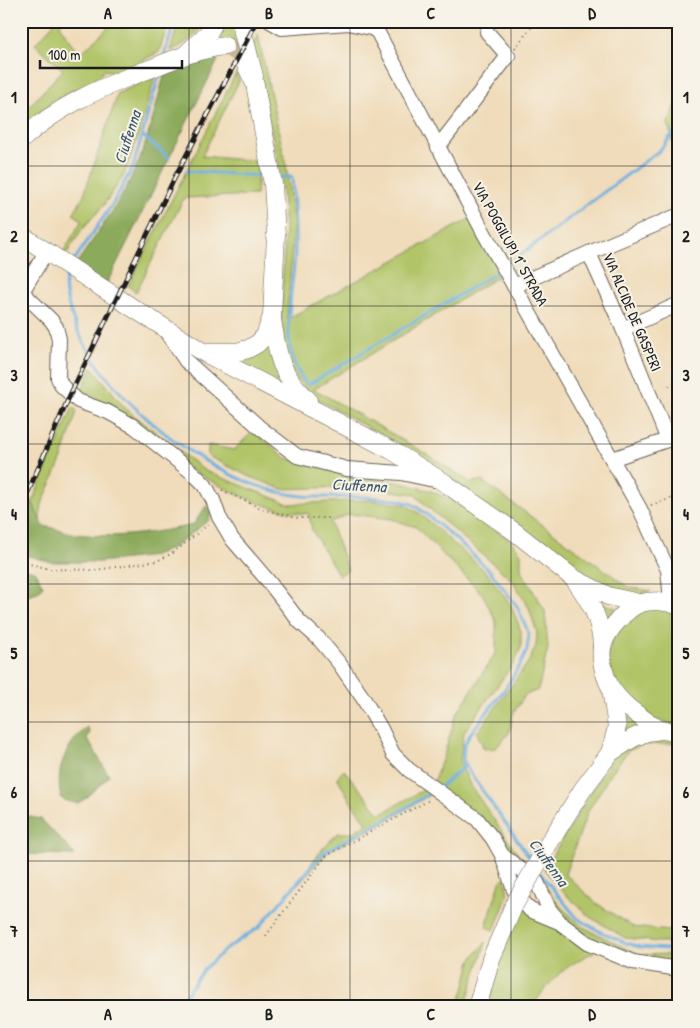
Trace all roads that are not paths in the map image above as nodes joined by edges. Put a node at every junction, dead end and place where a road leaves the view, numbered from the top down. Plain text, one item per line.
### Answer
1 (215, 21) edge
2 (240, 21) edge
3 (270, 21) edge
4 (487, 32) dead end
5 (225, 46) dead end
6 (185, 55) junction
7 (246, 65) tunnel mouth
8 (255, 84) junction
9 (21, 140) edge
10 (438, 147) junction
11 (679, 215) edge
12 (21, 235) edge
13 (589, 253) junction
14 (53, 256) junction
15 (514, 286) junction
16 (679, 304) edge
17 (272, 316) junction
18 (164, 327) junction
19 (623, 329) junction
20 (203, 352) junction
21 (322, 412) junction
22 (673, 438) edge
23 (612, 459) junction
24 (445, 483) junction
25 (668, 570) junction
26 (573, 578) junction
27 (645, 602) junction
28 (678, 605) edge
29 (602, 646) junction
30 (611, 688) junction
31 (661, 730) junction
32 (679, 732) edge
33 (610, 753) junction
34 (502, 855) junction
35 (559, 922) junction
36 (679, 969) edge
37 (477, 1007) edge

1 - 6 main road
2 - 8 main road
3 - 10 street, VIA POGGILUPI 1° STRADA
4 - 10 street
5 - 6 main road
6 - 9 main road
7 - 8 main road
8 - 17 main road
10 - 15 street, VIA POGGILUPI 1° STRADA
11 - 13 street, VIA ALCIDE DE GASPERI
12 - 14 main road
13 - 15 street, VIA ALCIDE DE GASPERI
13 - 19 street, VIA ALCIDE DE GASPERI
14 - 18 main road
14 - 34 street
15 - 23 street, VIA POGGILUPI 1° STRADA
16 - 19 street
17 - 20 main road
17 - 21 main road
18 - 20 main road
18 - 24 street
19 - 22 street, VIA ALCIDE DE GASPERI
20 - 21 main road
21 - 24 main road
22 - 23 street
23 - 25 street, VIA POGGILUPI 1° STRADA
24 - 26 main road
25 - 27 street
25 - 28 street, VIA POGGILUPI 1° STRADA
26 - 27 main road
26 - 29 main road
27 - 28 main road
27 - 29 main road
29 - 30 main road
30 - 31 main road
30 - 33 main road
31 - 32 main road
31 - 33 main road
33 - 37 main road, bridge
34 - 35 street
34 - 35 street
35 - 36 street

